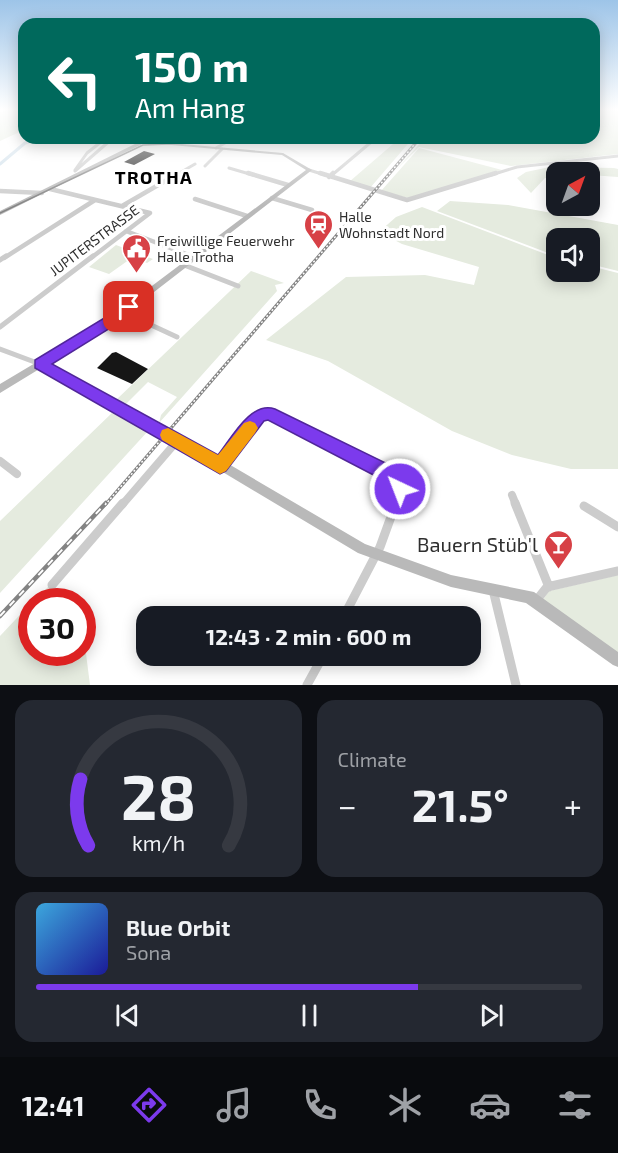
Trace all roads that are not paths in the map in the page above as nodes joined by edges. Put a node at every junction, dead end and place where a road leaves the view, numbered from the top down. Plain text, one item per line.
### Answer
1 (98, 144) joint
2 (143, 144) edge
3 (145, 144) edge
4 (190, 144) edge
5 (225, 144) edge
6 (369, 144) edge
7 (106, 145) joint
8 (219, 148) junction
9 (85, 156) junction
10 (92, 156) junction
11 (618, 156) edge
12 (105, 162) junction
13 (195, 164) dead end
14 (205, 166) dead end
15 (229, 168) dead end
16 (309, 170) junction
17 (76, 173) junction
18 (329, 177) junction
19 (288, 185) junction
20 (50, 189) junction
21 (0, 190) edge
22 (42, 193) junction
23 (272, 198) junction
24 (95, 200) junction
25 (195, 200) dead end
26 (122, 206) junction
27 (312, 210) dead end
28 (0, 213) edge
29 (247, 216) junction
30 (126, 231) junction
31 (195, 257) junction
32 (0, 260) edge
33 (184, 265) junction
34 (238, 286) dead end
35 (123, 312) junction
36 (0, 327) edge
37 (177, 337) dead end
38 (0, 350) edge
39 (40, 364) junction
40 (0, 388) edge
41 (178, 440) junction
42 (0, 461) edge
43 (220, 466) junction
44 (17, 474) dead end
45 (512, 495) dead end
46 (584, 506) dead end
47 (618, 527) edge
48 (377, 555) junction
49 (618, 571) edge
50 (52, 585) dead end
51 (549, 587) junction
52 (493, 589) junction
53 (536, 601) junction
54 (349, 606) edge
55 (618, 660) edge
56 (317, 666) edge
57 (307, 685) edge
58 (516, 685) edge

1 - 7 street
1 - 9 street
2 - 12 street
3 - 12 street
4 - 8 street
5 - 8 street
6 - 18 street
7 - 10 street
8 - 14 street
8 - 16 street
9 - 10 street
9 - 17 street
10 - 17 street
11 - 18 street
12 - 17 street
13 - 26 street
15 - 19 street
16 - 18 street
16 - 19 street
17 - 20 street
19 - 23 street
20 - 22 street
20 - 24 street, JUPITERSTRASSE
21 - 22 street
22 - 28 street
23 - 27 street
23 - 29 street
24 - 26 street, JUPITERSTRASSE
24 - 32 street
25 - 29 street
26 - 30 street, JUPITERSTRASSE
29 - 31 street
30 - 31 street
30 - 36 street, JUPITERSTRASSE
31 - 33 street
33 - 34 street
33 - 35 street
35 - 37 street
35 - 39 street
38 - 39 street
39 - 40 street
39 - 41 street
41 - 43 street
41 - 50 street
42 - 44 street
43 - 48 street
43 - 48 street
45 - 51 street
46 - 47 street
48 - 52 street
48 - 54 street
49 - 51 street
51 - 53 street
52 - 53 street
52 - 58 street
53 - 55 street
56 - 57 street

